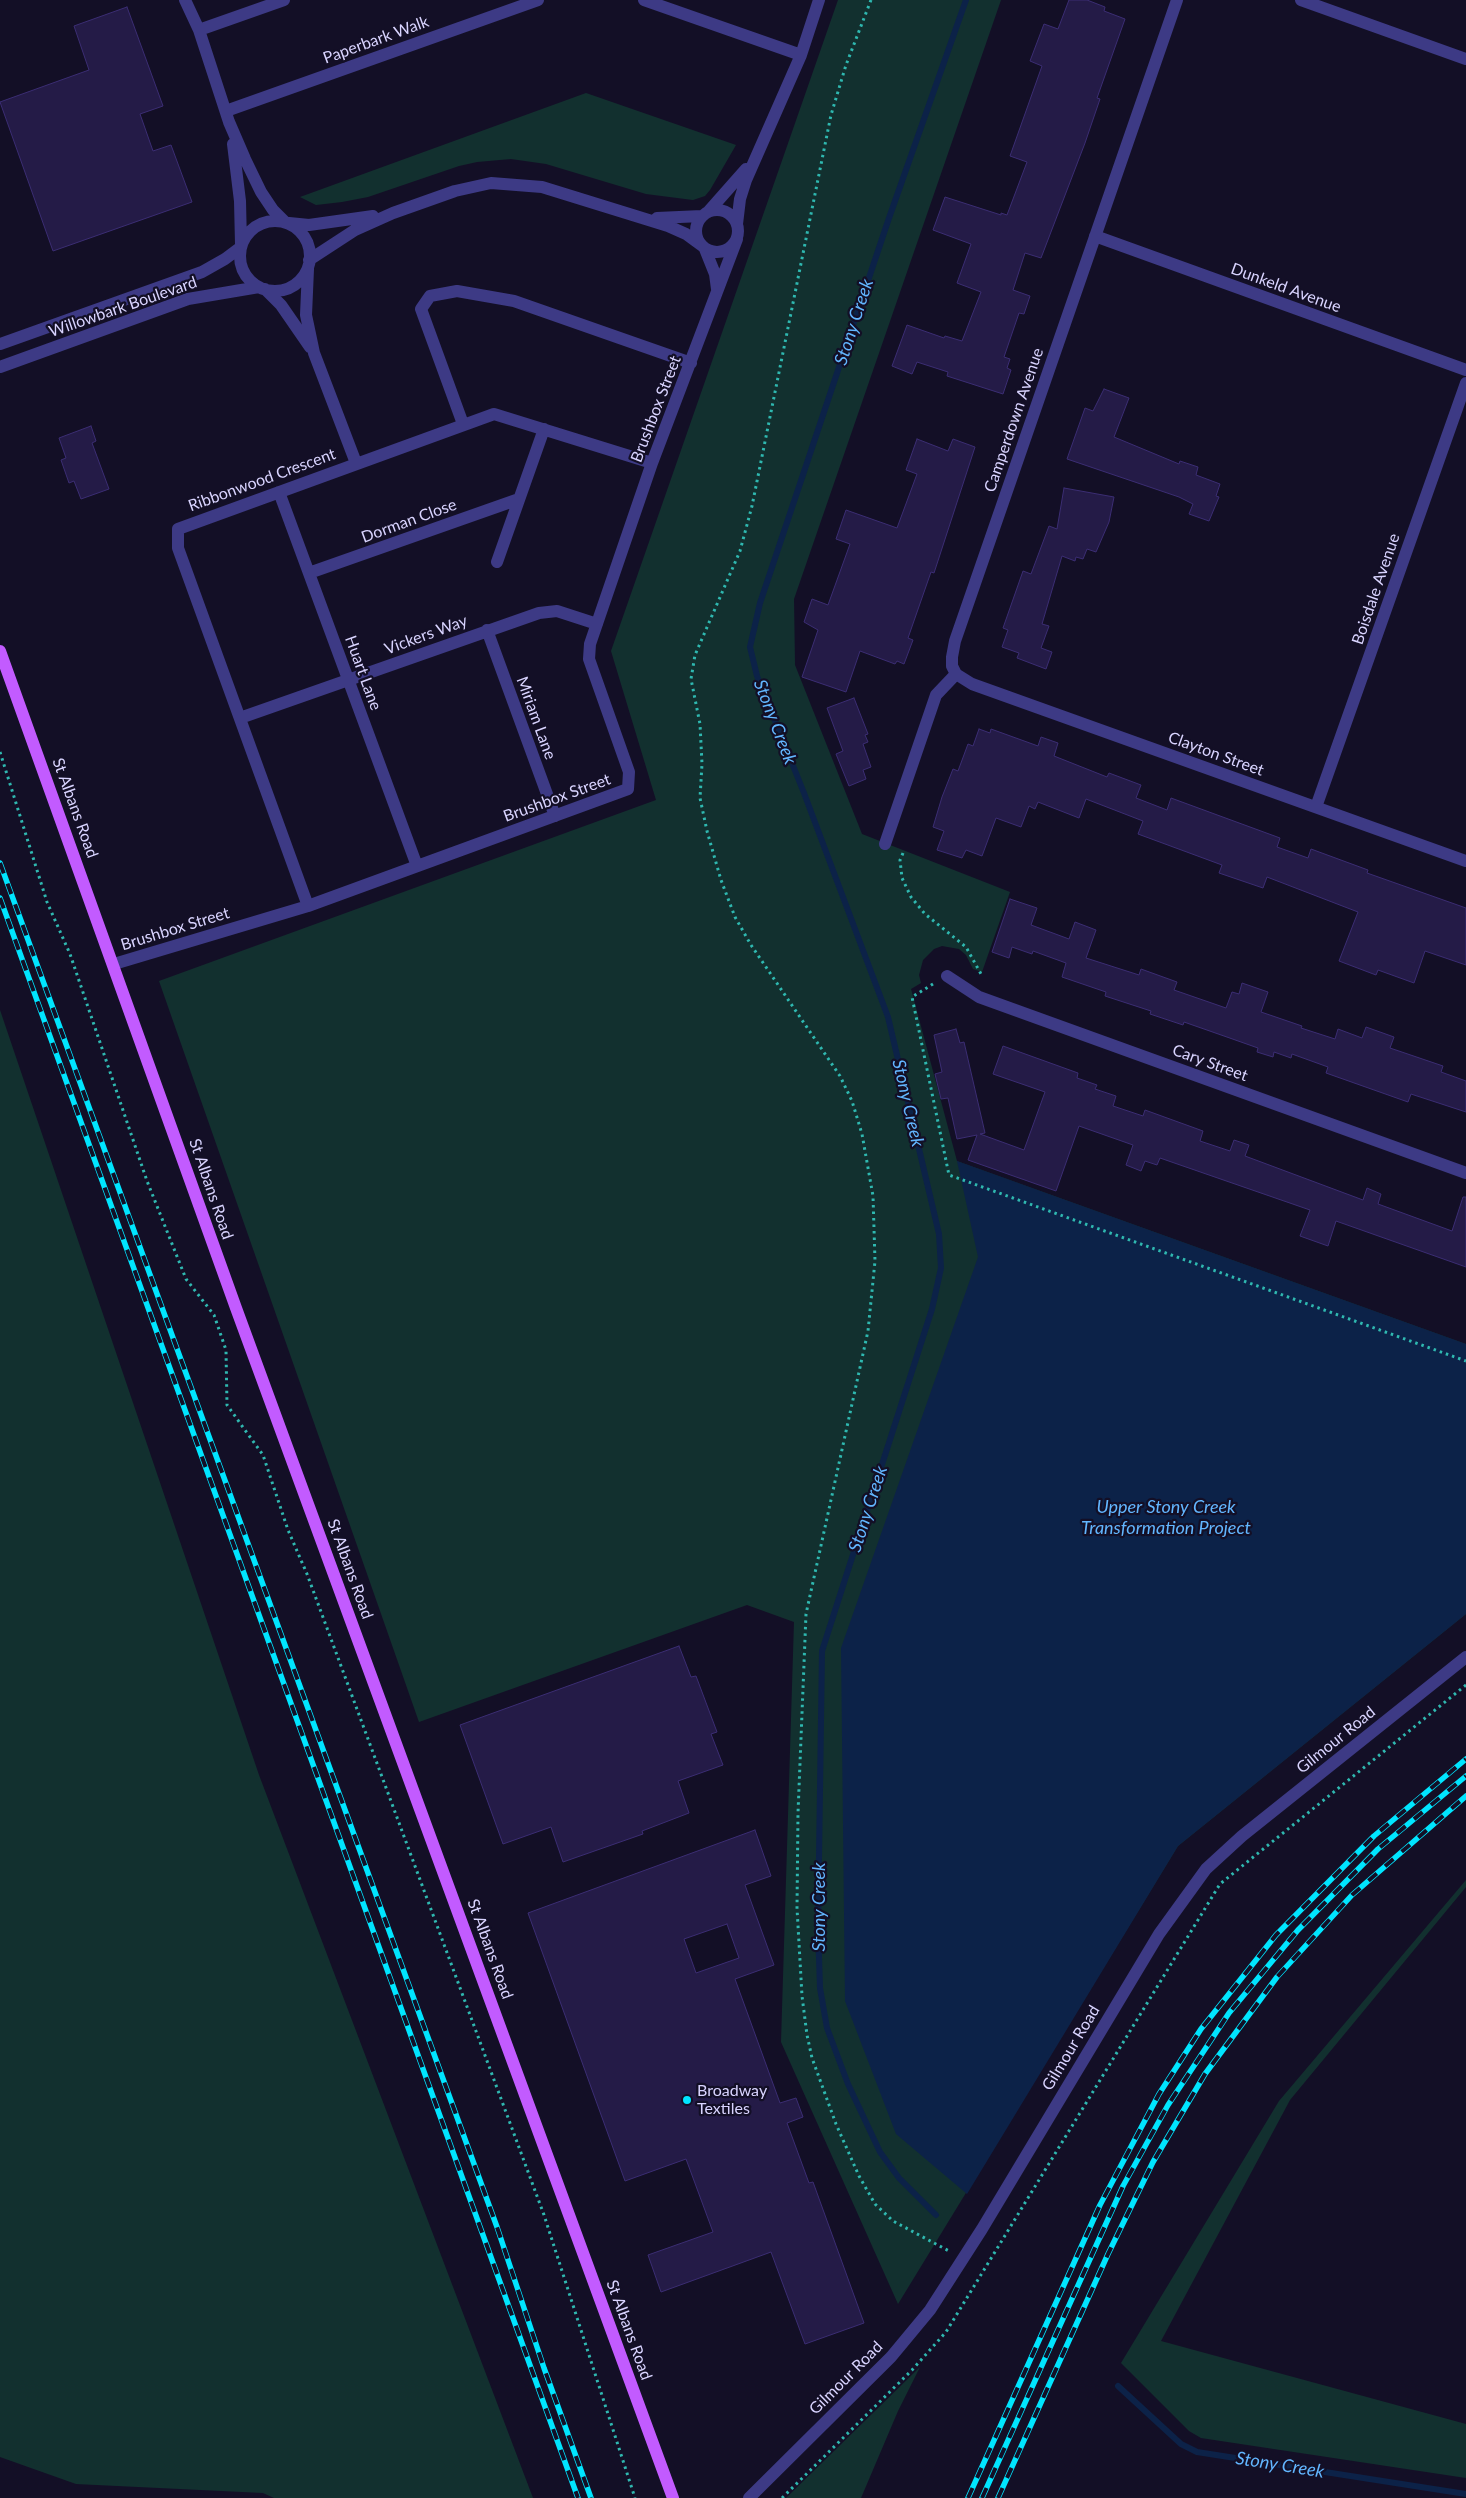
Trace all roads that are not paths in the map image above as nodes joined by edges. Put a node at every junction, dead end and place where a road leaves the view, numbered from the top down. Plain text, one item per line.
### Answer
1 (185, 0) edge
2 (284, 0) edge
3 (538, 0) edge
4 (644, 0) edge
5 (818, 0) edge
6 (1177, 0) edge
7 (1301, 0) edge
8 (199, 30) junction
9 (801, 55) junction
10 (1466, 59) edge
11 (228, 117) junction
12 (757, 152) junction
13 (393, 213) junction
14 (705, 214) junction
15 (639, 217) junction
16 (287, 223) junction
17 (737, 224) junction
18 (1095, 236) junction
19 (737, 238) junction
20 (241, 246) junction
21 (703, 247) junction
22 (309, 263) junction
23 (262, 288) junction
24 (717, 294) junction
25 (0, 344) edge
26 (314, 353) junction
27 (691, 363) junction
28 (0, 367) edge
29 (1466, 370) edge
30 (1466, 383) edge
31 (463, 424) junction
32 (544, 429) junction
33 (356, 463) junction
34 (652, 463) junction
35 (279, 492) junction
36 (519, 499) junction
37 (497, 562) dead end
38 (309, 573) junction
39 (597, 624) junction
40 (487, 630) junction
41 (0, 651) edge
42 (956, 674) junction
43 (348, 680) junction
44 (240, 718) junction
45 (1316, 807) junction
46 (555, 816) junction
47 (885, 844) dead end
48 (1466, 861) edge
49 (417, 866) junction
50 (308, 906) junction
51 (114, 964) junction
52 (947, 976) road end
53 (1466, 1173) edge
54 (1466, 1657) edge
55 (673, 2498) edge
56 (749, 2498) edge

1 - 8 street
2 - 8 street
3 - 11 street, Paperbark Walk
4 - 9 street
5 - 9 street
6 - 18 street, Camperdown Avenue
7 - 10 street
8 - 11 street
9 - 12 street
11 - 16 street
11 - 20 street
12 - 14 street
12 - 17 street
13 - 15 street
13 - 16 street
13 - 22 street
14 - 15 street
14 - 17 street
14 - 21 street
15 - 21 street
16 - 20 street
16 - 22 street
17 - 19 street
18 - 29 street, Dunkeld Avenue
18 - 42 street, Camperdown Avenue
19 - 21 street
19 - 24 street, Brushbox Street
20 - 23 street
20 - 25 street, Willowbark Boulevard
21 - 24 street, Brushbox Street
22 - 23 street
22 - 26 street
23 - 26 street
23 - 28 street, Willowbark Boulevard
24 - 27 street, Brushbox Street
26 - 33 street
27 - 31 street
27 - 34 street, Brushbox Street
30 - 45 street, Boisdale Avenue
31 - 32 street, Ribbonwood Crescent
31 - 33 street, Ribbonwood Crescent
32 - 34 street, Ribbonwood Crescent
32 - 36 street
33 - 35 street, Ribbonwood Crescent
34 - 39 street, Brushbox Street
35 - 38 street, Huart Lane
35 - 44 street, Ribbonwood Crescent
36 - 37 street
36 - 38 street, Dorman Close
38 - 43 street, Huart Lane
39 - 40 street, Vickers Way
39 - 46 street, Brushbox Street
40 - 43 street, Vickers Way
40 - 46 street, Miriam Lane
41 - 51 main road, St Albans Road
42 - 45 street, Clayton Street
42 - 47 street
43 - 44 street, Vickers Way
43 - 49 street, Huart Lane
44 - 50 street, Ribbonwood Crescent
45 - 48 street, Clayton Street
46 - 49 street, Brushbox Street
49 - 50 street, Brushbox Street
50 - 51 street, Brushbox Street
51 - 55 main road, St Albans Road
52 - 53 street, Cary Street
54 - 56 street, Gilmour Road

